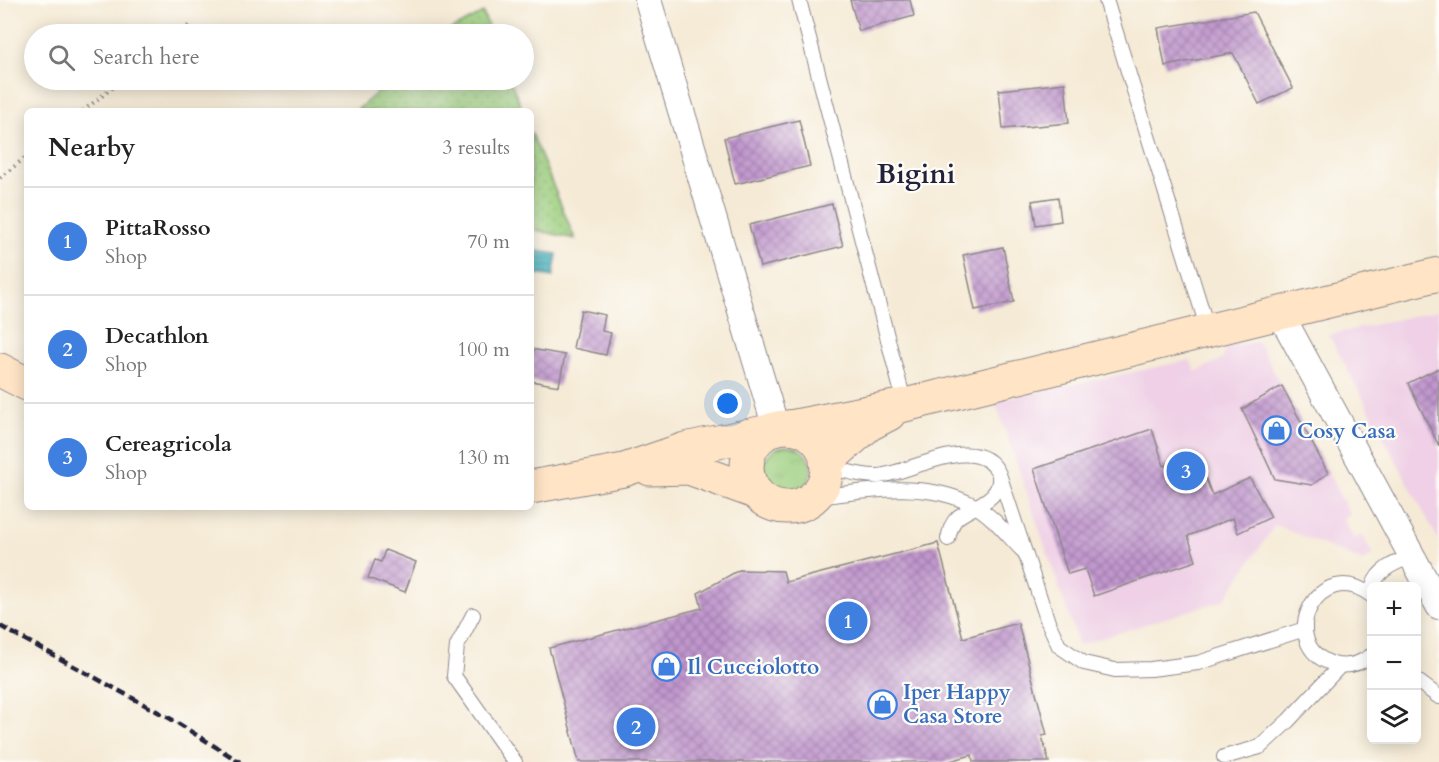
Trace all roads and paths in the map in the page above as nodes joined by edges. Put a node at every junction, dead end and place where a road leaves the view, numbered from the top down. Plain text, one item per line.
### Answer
1 (648, 0) edge
2 (799, 0) edge
3 (1106, 0) edge
4 (109, 90) edge
5 (87, 108) edge
6 (24, 158) edge
7 (0, 178) edge
8 (1439, 274) edge
9 (1280, 313) junction
10 (1208, 330) junction
11 (0, 370) edge
12 (24, 382) edge
13 (905, 405) junction
14 (778, 428) junction
15 (826, 465) junction
16 (624, 470) junction
17 (999, 474) junction
18 (534, 486) edge
19 (755, 492) junction
20 (811, 498) junction
21 (976, 506) junction
22 (948, 539) dead end
23 (1024, 552) junction
24 (1412, 556) junction
25 (1374, 582) edge
26 (1367, 591) edge
27 (1439, 606) edge
28 (473, 615) dead end
29 (1305, 629) junction
30 (1367, 658) edge
31 (1340, 666) junction
32 (1421, 684) edge
33 (1439, 697) edge
34 (1224, 757) dead end
35 (515, 762) edge

1 - 14 street
2 - 13 lane
3 - 10 lane
4 - 5 path
6 - 7 path
8 - 9 main road
9 - 10 main road
9 - 24 street
10 - 13 main road
11 - 12 main road
13 - 14 main road
13 - 15 main road
14 - 15 main road
14 - 16 main road
14 - 19 main road
15 - 17 lane
15 - 20 main road
16 - 18 main road
16 - 19 main road
17 - 21 lane
17 - 23 lane
19 - 20 main road
20 - 21 lane
21 - 22 lane
21 - 23 lane
23 - 29 lane
24 - 25 lane
24 - 27 street
26 - 29 lane
28 - 35 lane
29 - 31 lane
30 - 31 lane
31 - 34 lane
32 - 33 lane

